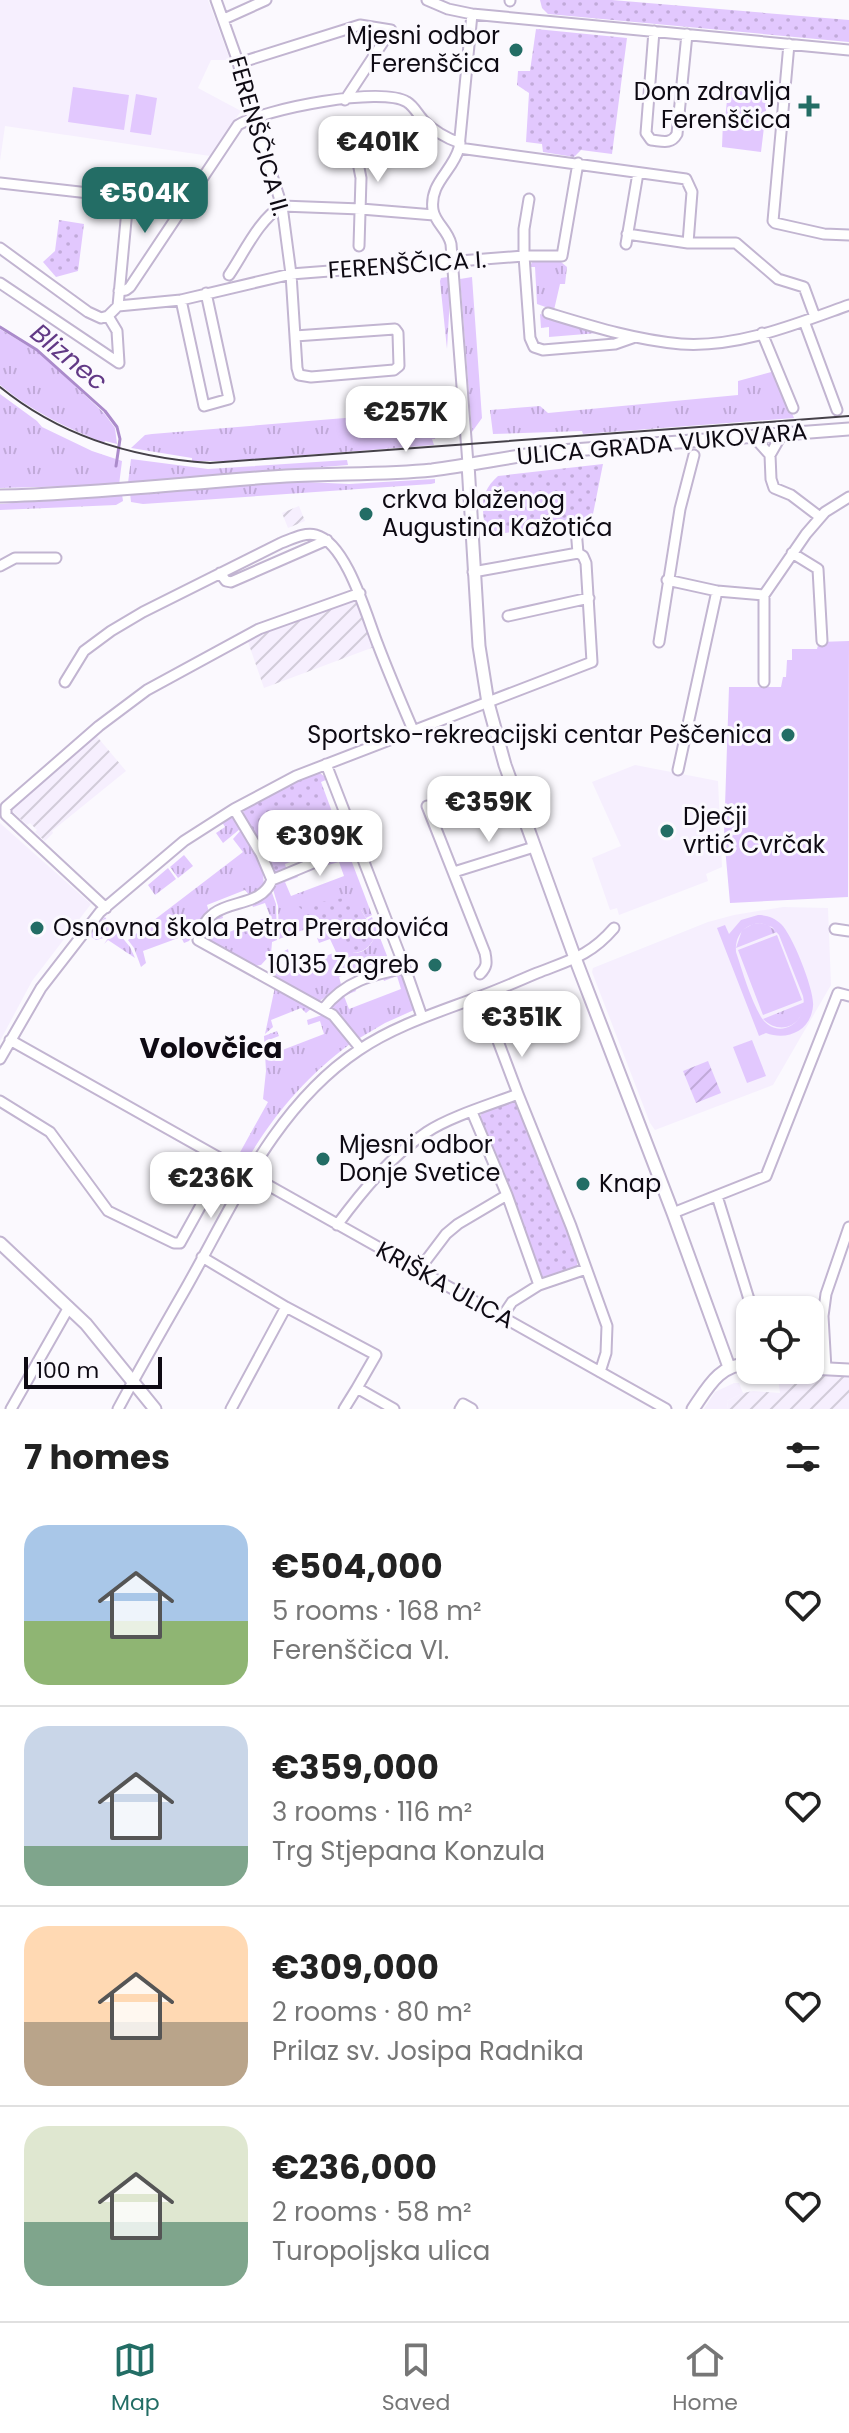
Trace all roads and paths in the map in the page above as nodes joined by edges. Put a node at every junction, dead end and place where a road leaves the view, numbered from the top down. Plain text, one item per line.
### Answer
1 (216, 0) edge
2 (266, 0) edge
3 (427, 0) edge
4 (472, 14) junction
5 (224, 19) junction
6 (654, 31) junction
7 (687, 34) junction
8 (789, 44) junction
9 (849, 50) edge
10 (239, 63) junction
11 (345, 100) junction
12 (253, 117) junction
13 (351, 127) dead end
14 (460, 145) junction
15 (578, 163) junction
16 (638, 173) junction
17 (0, 183) edge
18 (128, 199) junction
19 (529, 199) dead end
20 (186, 204) junction
21 (282, 206) junction
22 (361, 209) junction
23 (434, 215) junction
24 (849, 235) edge
25 (688, 243) junction
26 (359, 246) dead end
27 (0, 248) edge
28 (524, 256) junction
29 (453, 261) junction
30 (291, 274) junction
31 (229, 275) dead end
32 (0, 283) edge
33 (119, 291) junction
34 (206, 293) junction
35 (181, 300) junction
36 (849, 305) edge
37 (118, 306) junction
38 (548, 313) dead end
39 (108, 316) junction
40 (815, 317) junction
41 (804, 321) junction
42 (762, 333) junction
43 (295, 336) junction
44 (635, 337) junction
45 (793, 408) dead end
46 (837, 410) dead end
47 (848, 428) edge
48 (782, 434) junction
49 (753, 436) junction
50 (694, 455) dead end
51 (770, 455) junction
52 (468, 464) junction
53 (0, 496) edge
54 (849, 497) edge
55 (820, 517) junction
56 (576, 529) dead end
57 (327, 540) junction
58 (578, 553) junction
59 (792, 553) junction
60 (56, 558) dead end
61 (0, 566) edge
62 (473, 572) junction
63 (220, 573) junction
64 (667, 580) junction
65 (717, 591) junction
66 (360, 593) junction
67 (764, 595) junction
68 (589, 598) junction
69 (508, 616) dead end
70 (822, 641) dead end
71 (659, 642) dead end
72 (65, 682) dead end
73 (764, 682) dead end
74 (488, 703) junction
75 (413, 730) junction
76 (326, 764) junction
77 (678, 770) dead end
78 (427, 806) dead end
79 (234, 809) junction
80 (356, 843) junction
81 (534, 847) junction
82 (454, 872) junction
83 (272, 880) junction
84 (106, 908) junction
85 (614, 928) dead end
86 (835, 929) dead end
87 (849, 931) edge
88 (575, 958) junction
89 (405, 968) junction
90 (480, 974) dead end
91 (481, 996) junction
92 (849, 996) edge
93 (323, 1009) junction
94 (422, 1017) junction
95 (10, 1040) junction
96 (360, 1048) junction
97 (0, 1059) edge
98 (518, 1094) junction
99 (0, 1101) edge
100 (472, 1112) junction
101 (225, 1162) junction
102 (249, 1176) junction
103 (507, 1195) junction
104 (717, 1196) junction
105 (673, 1213) junction
106 (337, 1225) junction
107 (849, 1227) edge
108 (1, 1246) edge
109 (846, 1246) edge
110 (202, 1257) junction
111 (586, 1269) junction
112 (418, 1271) junction
113 (539, 1285) junction
114 (748, 1296) edge
115 (69, 1307) junction
116 (286, 1307) junction
117 (502, 1317) junction
118 (736, 1366) edge
119 (729, 1367) junction
120 (826, 1369) joint
121 (849, 1370) edge
122 (600, 1372) junction
123 (133, 1382) junction
124 (357, 1388) junction
125 (11, 1409) edge
126 (118, 1409) edge
127 (155, 1409) edge
128 (231, 1409) edge
129 (344, 1409) edge
130 (394, 1409) edge
131 (460, 1409) edge
132 (472, 1409) edge
133 (666, 1409) edge
134 (693, 1409) edge

1 - 5 street, FERENŠČICA II.
2 - 5 street
3 - 4 street
4 - 6 street
4 - 14 street
5 - 10 street, FERENŠČICA II.
6 - 7 street
6 - 7 street
7 - 8 street
8 - 9 street
8 - 24 street
10 - 11 street
10 - 12 street, FERENŠČICA II.
11 - 12 street
11 - 14 street
12 - 20 street
12 - 21 street, FERENŠČICA II.
13 - 22 street
14 - 15 street
14 - 23 street
15 - 16 street
15 - 28 street, FERENŠČICA I.
16 - 25 street
16 - 25 street
17 - 18 street
18 - 20 street
18 - 33 street
19 - 28 street
20 - 33 street
21 - 22 street
21 - 30 street, FERENŠČICA II.
21 - 31 street
22 - 23 street
22 - 26 street
23 - 29 street
25 - 40 street
27 - 39 street
28 - 29 street, FERENŠČICA I.
28 - 44 street
29 - 30 street, FERENŠČICA I.
29 - 52 street
30 - 34 street, FERENŠČICA I.
30 - 43 street
32 - 39 street
33 - 37 street
34 - 35 street, FERENŠČICA I.
34 - 35 street
35 - 37 street, FERENŠČICA I.
36 - 40 street
37 - 39 street
38 - 44 street
40 - 41 street
41 - 42 street
41 - 46 street
42 - 44 street
42 - 45 street
43 - 43 street
47 - 48 street, ULICA GRADA VUKOVARA
48 - 49 street, ULICA GRADA VUKOVARA
48 - 51 street
49 - 51 street
49 - 52 street, ULICA GRADA VUKOVARA
50 - 64 street
51 - 55 street
52 - 53 street, ULICA GRADA VUKOVARA
52 - 62 street
54 - 55 street
55 - 59 street
56 - 58 street
57 - 63 street
57 - 63 street
57 - 66 street
58 - 62 street
58 - 68 street
59 - 67 street
59 - 70 street
60 - 61 street
62 - 74 street
63 - 72 street
64 - 65 street
64 - 71 street
65 - 67 street
65 - 77 street
66 - 75 street
66 - 84 street
67 - 73 street
68 - 69 street
68 - 74 street
74 - 75 street
74 - 81 street
75 - 76 street
76 - 79 street
76 - 80 street
78 - 82 street
79 - 83 street
79 - 84 street
80 - 83 street
80 - 89 street
81 - 82 street
81 - 88 street
82 - 90 street
83 - 93 street
84 - 95 street
85 - 88 street
86 - 87 street
88 - 91 street
88 - 105 street
89 - 93 street
89 - 94 street
91 - 94 street
91 - 98 street
92 - 104 street
93 - 96 street
94 - 96 street
95 - 97 street
95 - 101 street, KRIŠKA ULICA
96 - 102 street
98 - 100 street
98 - 111 street
99 - 101 street
100 - 103 street
100 - 106 street
101 - 102 street, KRIŠKA ULICA
102 - 106 street, KRIŠKA ULICA
102 - 110 street
103 - 112 street
103 - 113 street
104 - 105 street
104 - 114 street
105 - 119 street
106 - 112 street, KRIŠKA ULICA
107 - 109 street
108 - 115 street
109 - 120 street
110 - 116 street
110 - 123 street
111 - 113 street
111 - 122 street
112 - 117 street, KRIŠKA ULICA
113 - 117 street
115 - 123 street
115 - 125 street
116 - 124 street
116 - 128 street
117 - 122 street, KRIŠKA ULICA
118 - 119 street
119 - 134 street
120 - 121 street
122 - 133 street, KRIŠKA ULICA
123 - 126 street
123 - 127 street
124 - 129 street
124 - 130 street
131 - 132 street

